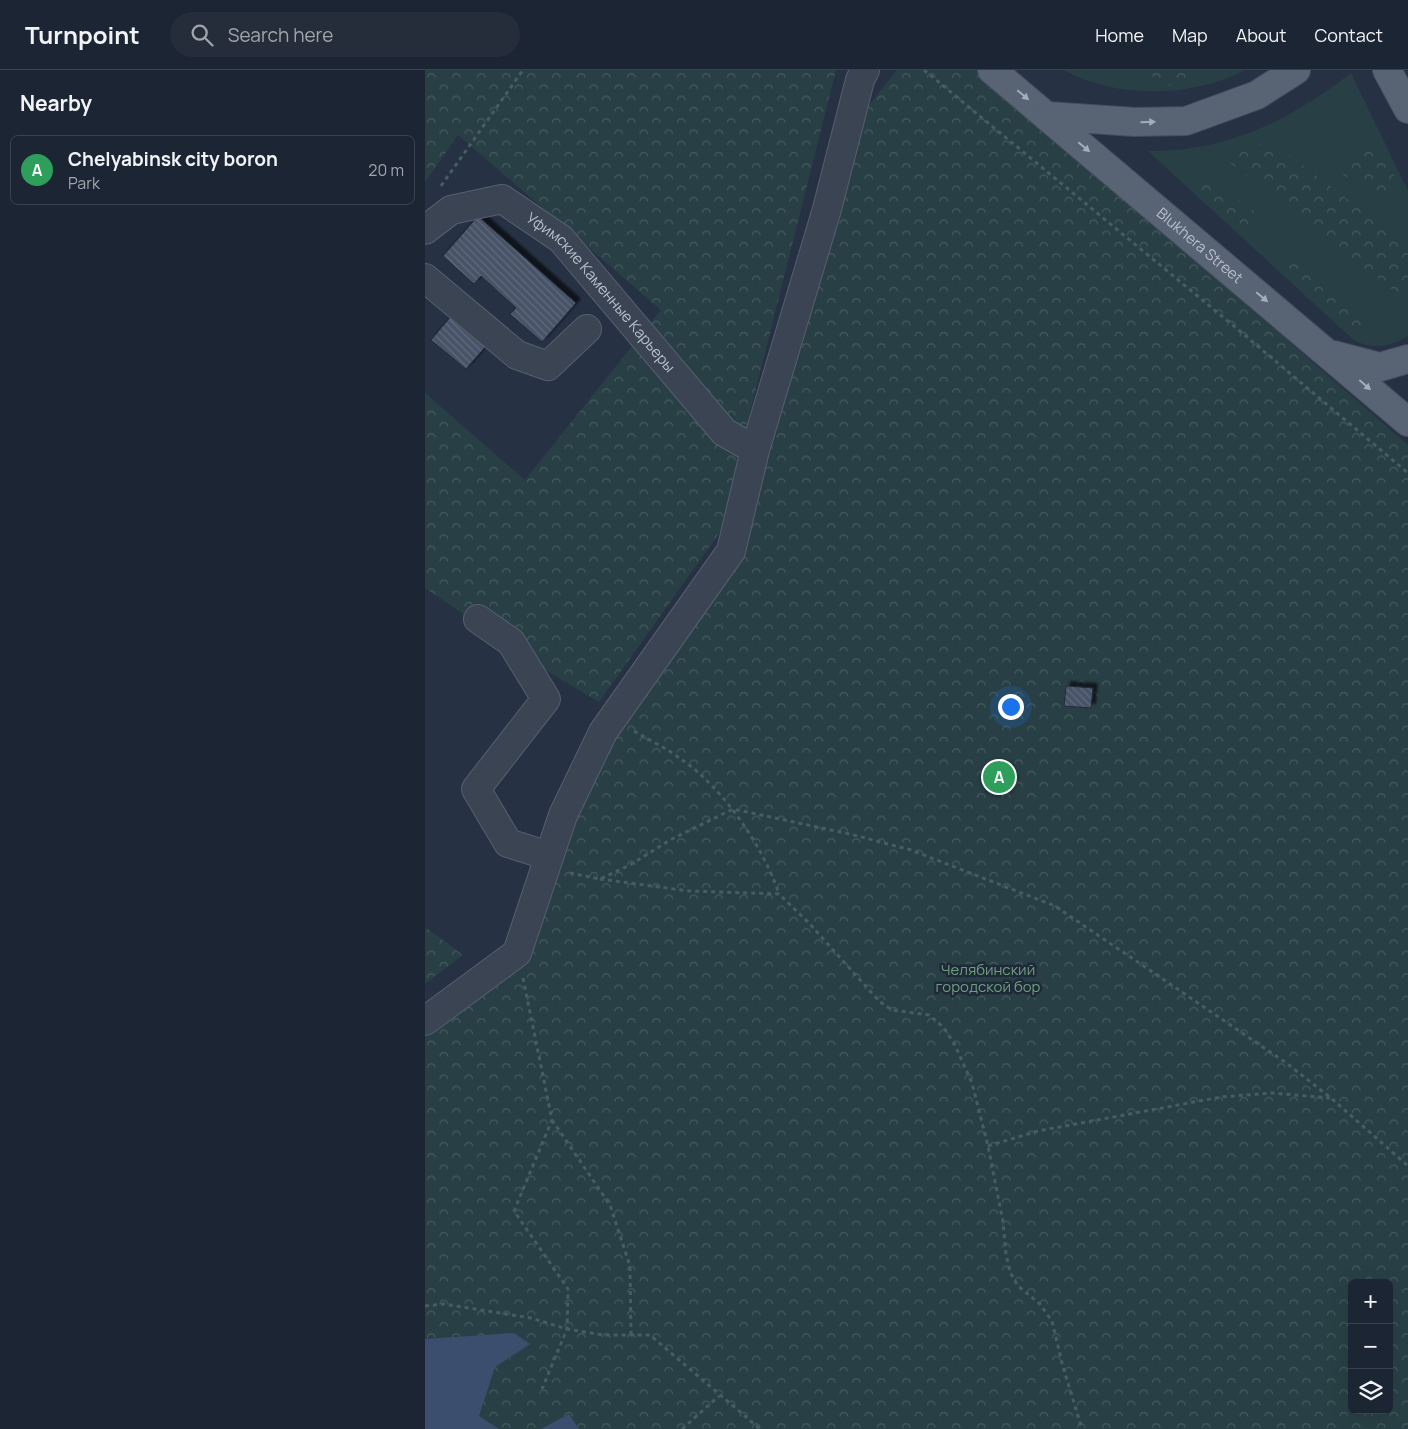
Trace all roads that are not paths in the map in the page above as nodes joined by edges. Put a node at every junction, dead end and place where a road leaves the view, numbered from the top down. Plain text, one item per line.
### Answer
1 (865, 70) edge
2 (1296, 70) edge
3 (1387, 70) edge
4 (995, 71) edge
5 (1408, 109) edge
6 (1047, 116) junction
7 (425, 230) edge
8 (425, 278) edge
9 (587, 329) dead end
10 (1328, 353) junction
11 (1408, 359) edge
12 (1408, 422) edge
13 (755, 450) junction
14 (478, 619) dead end
15 (547, 862) junction
16 (425, 1021) edge

1 - 13 street
6 -> 2 main road
3 - 5 main road
4 -> 6 main road, Blukhera Street
6 -> 10 main road, Blukhera Street
7 - 13 street, Уфимские Каменные Карьеры
8 - 9 street
10 - 11 main road
10 -> 12 main road, Blukhera Street
13 - 15 street
14 - 15 street
15 - 16 street

